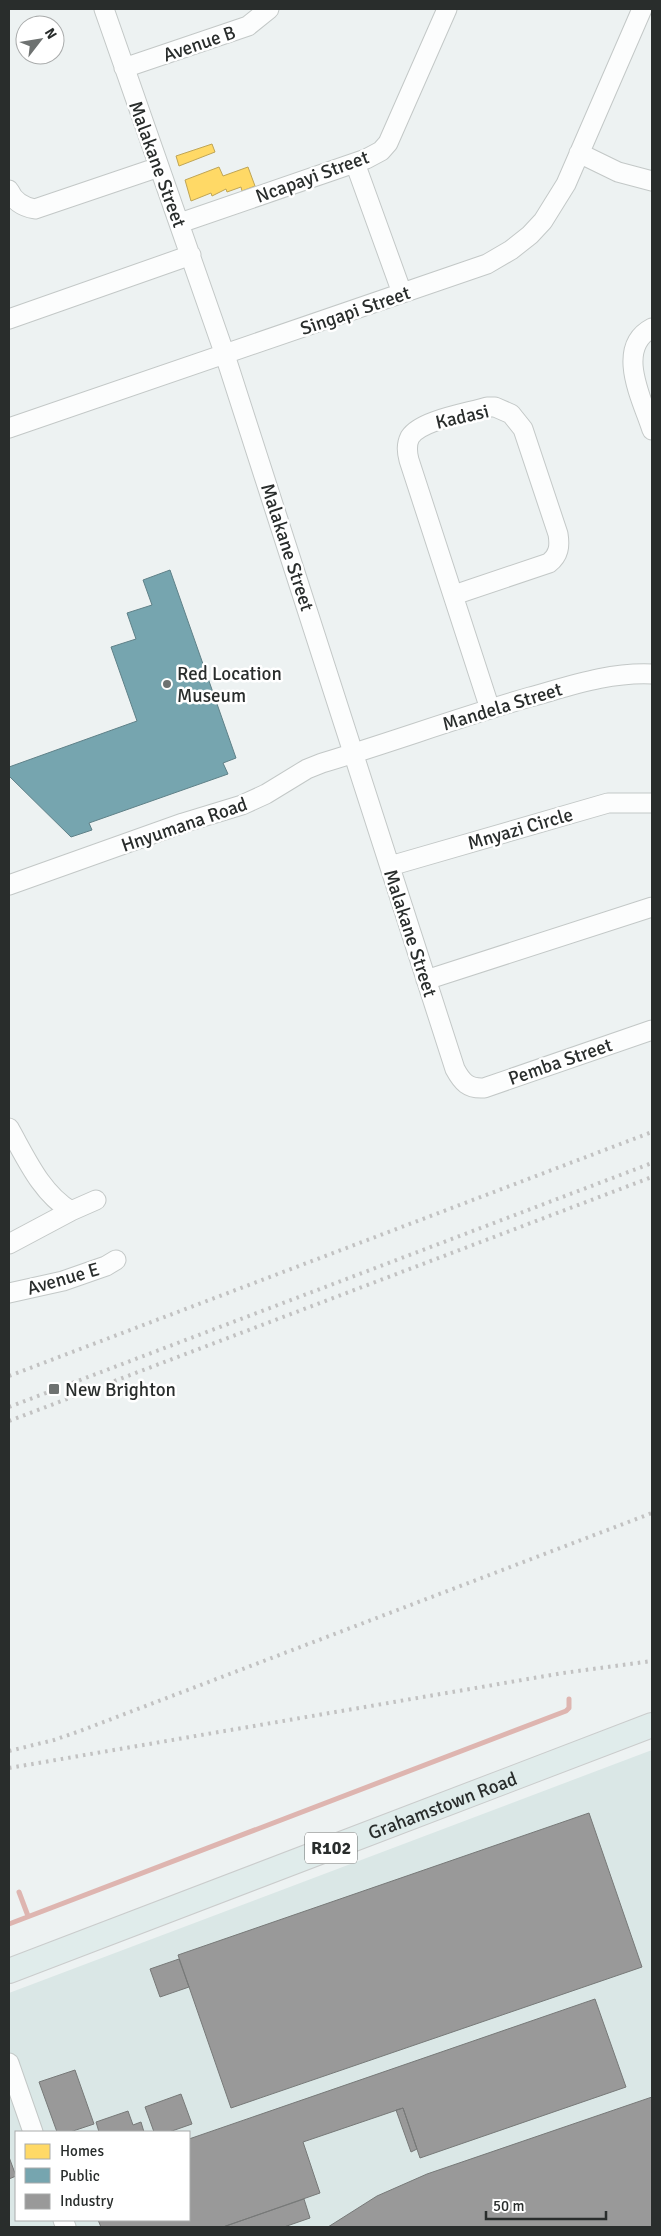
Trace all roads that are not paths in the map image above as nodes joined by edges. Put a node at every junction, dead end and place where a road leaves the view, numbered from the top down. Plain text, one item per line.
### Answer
1 (104, 9) edge
2 (269, 9) edge
3 (446, 9) edge
4 (642, 9) edge
5 (124, 68) junction
6 (580, 153) junction
7 (355, 163) junction
8 (159, 167) junction
9 (652, 181) edge
10 (9, 190) edge
11 (180, 223) junction
12 (190, 255) junction
13 (402, 293) junction
14 (9, 319) edge
15 (652, 328) edge
16 (224, 355) junction
17 (9, 428) edge
18 (652, 430) edge
19 (454, 595) junction
20 (652, 674) edge
21 (490, 709) junction
22 (354, 753) junction
23 (652, 803) edge
24 (390, 866) junction
25 (9, 885) edge
26 (652, 907) edge
27 (426, 980) junction
28 (652, 1030) edge
29 (468, 1086) joint
30 (9, 1128) edge
31 (96, 1200) dead end
32 (71, 1211) junction
33 (9, 1244) edge
34 (116, 1260) dead end
35 (10, 1291) edge
36 (652, 1724) edge
37 (9, 1971) edge
38 (9, 2063) edge
39 (33, 2131) edge

1 - 5 street, Malakane Street
2 - 5 street, Avenue B
3 - 7 street, Ncapayi Street
4 - 6 street, Singapi Street
5 - 8 street, Malakane Street
6 - 9 street
6 - 13 street, Singapi Street
7 - 11 street, Ncapayi Street
7 - 13 street
8 - 10 street
8 - 11 street, Malakane Street
11 - 12 street, Malakane Street
12 - 14 street
12 - 16 street, Malakane Street
13 - 16 street, Singapi Street
15 - 18 street
16 - 17 street, Singapi Street
16 - 22 street, Malakane Street
19 - 19 street, Kadasi
19 - 21 street, Kadasi
20 - 21 street, Mandela Street
21 - 22 street, Mandela Street
22 - 24 street, Malakane Street
22 - 25 street, Hnyumana Road
23 - 24 street, Mnyazi Circle
24 - 27 street, Malakane Street
26 - 27 street
27 - 29 street, Malakane Street
28 - 29 street, Pemba Street
30 - 32 street
31 - 32 street
32 - 33 street
34 - 35 street, Avenue E
36 - 37 main road, Grahamstown Road / R102
38 - 39 street

